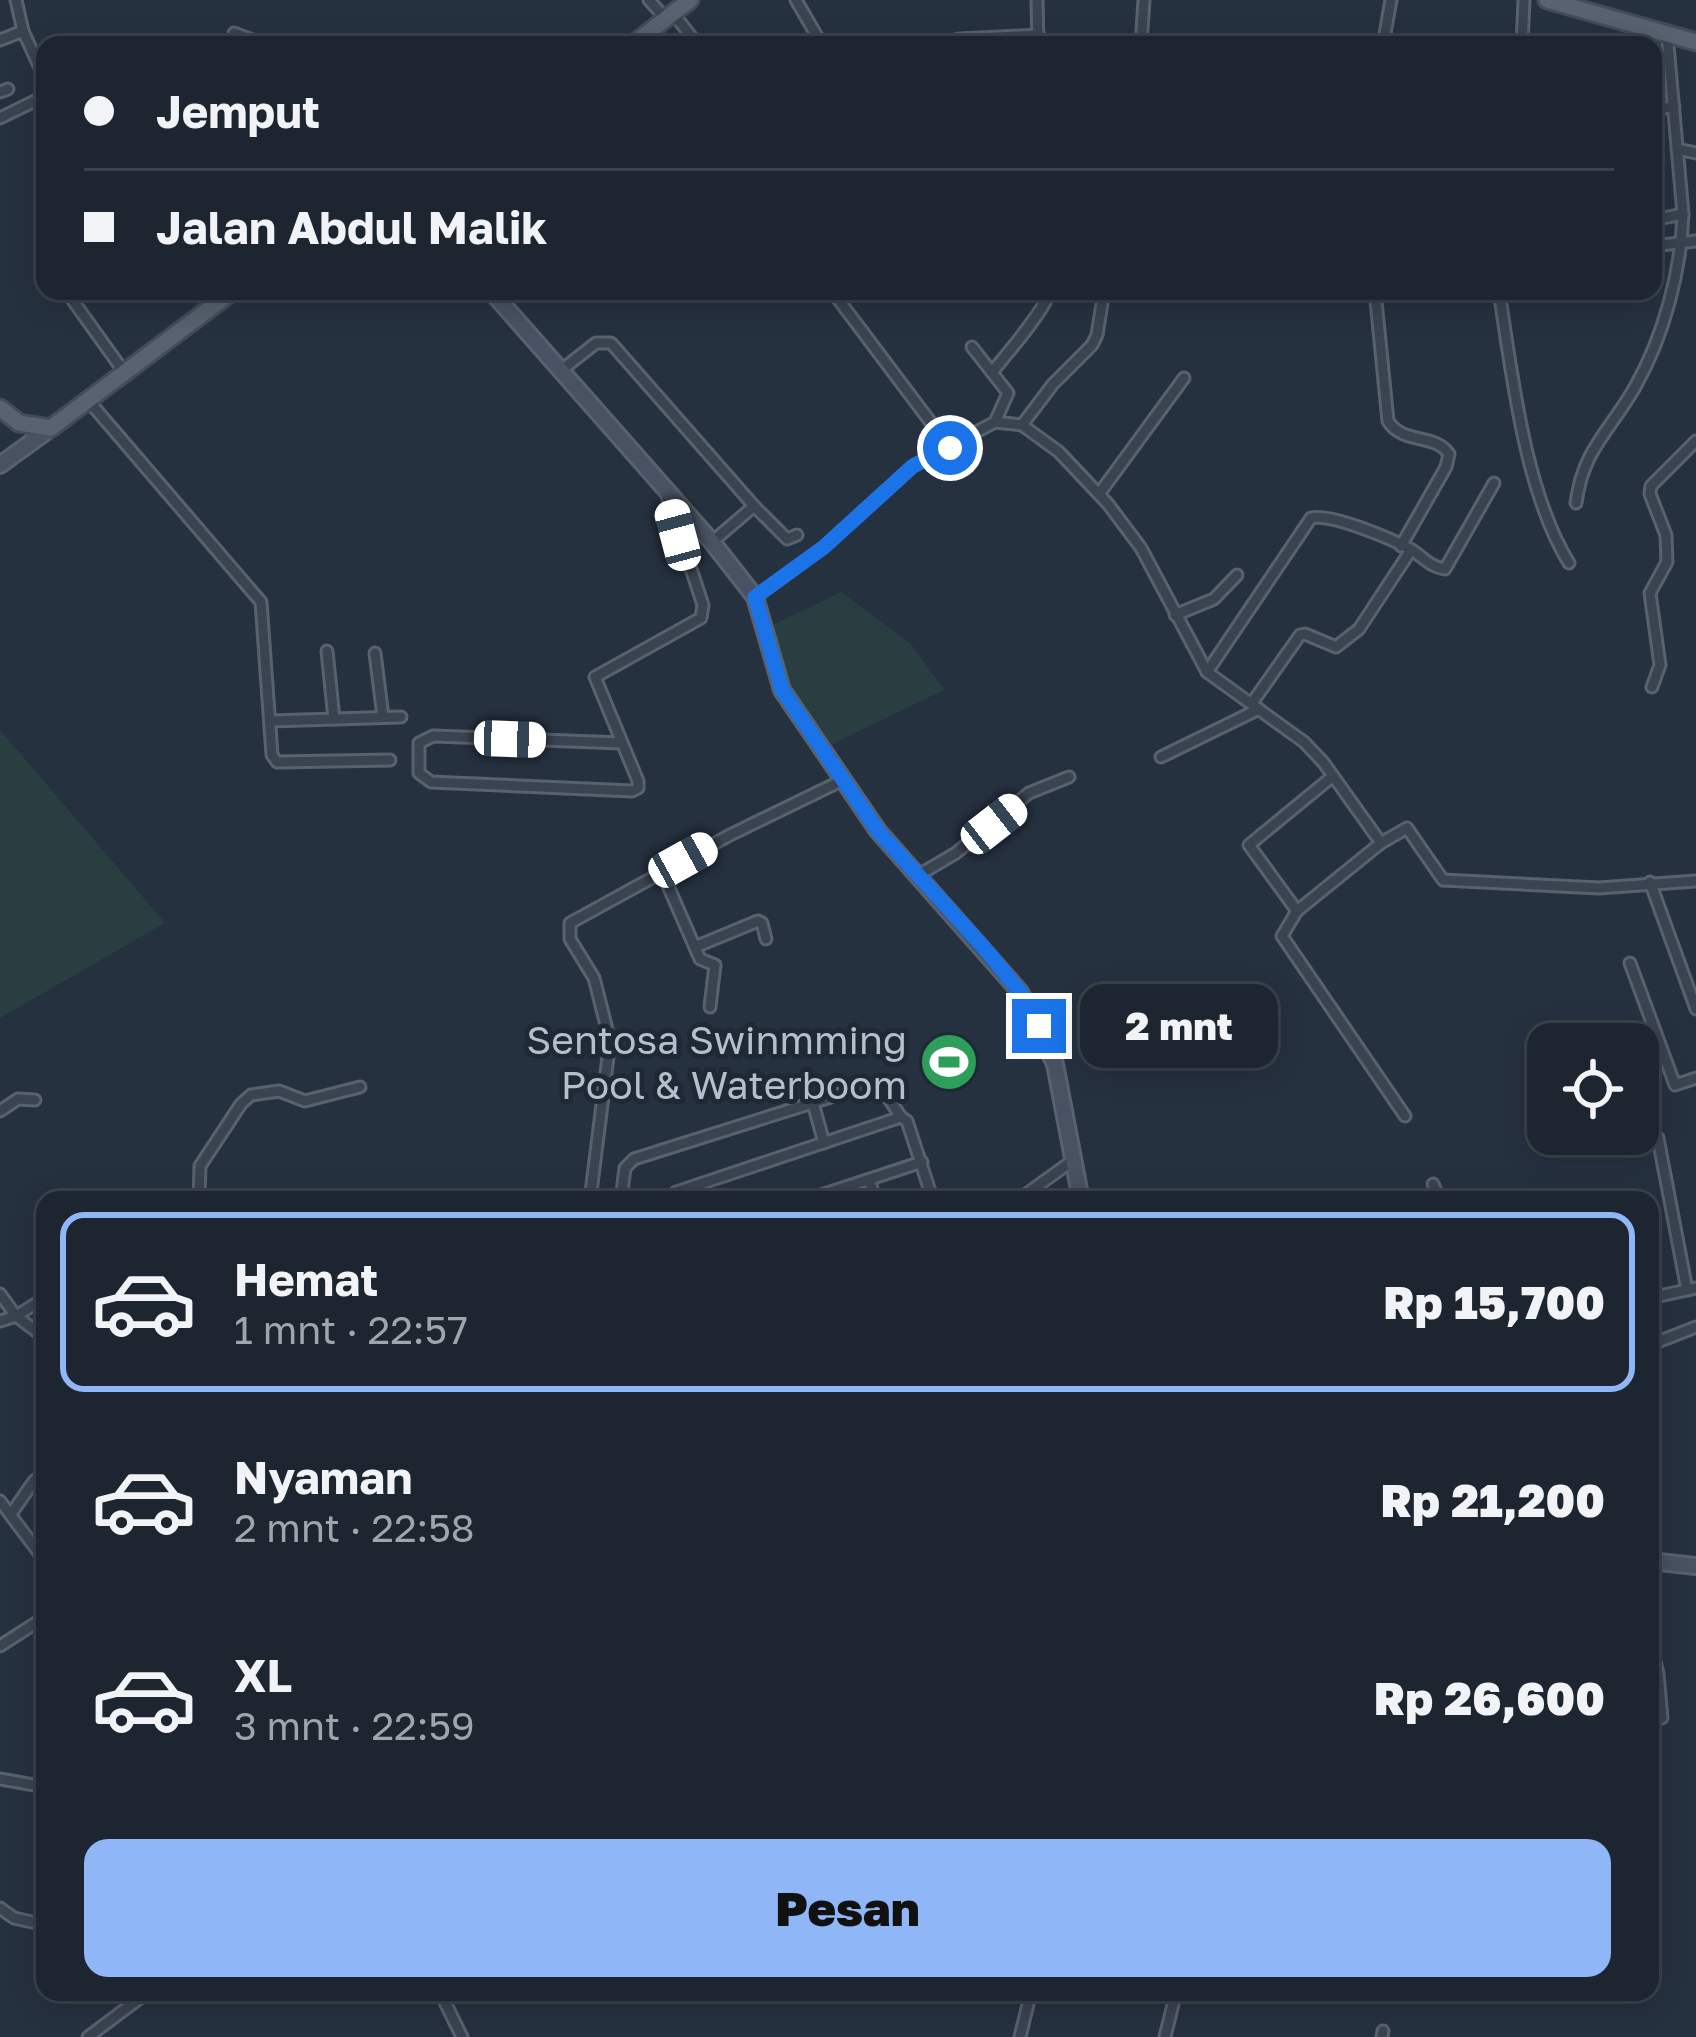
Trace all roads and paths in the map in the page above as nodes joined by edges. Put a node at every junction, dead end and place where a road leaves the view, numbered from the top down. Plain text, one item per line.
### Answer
1 (16, 0) edge
2 (649, 0) edge
3 (691, 0) edge
4 (796, 0) edge
5 (1037, 0) edge
6 (1144, 0) edge
7 (1391, 0) edge
8 (1524, 0) edge
9 (1547, 0) edge
10 (1600, 7) edge
11 (670, 16) junction
12 (23, 31) junction
13 (234, 33) dead end
14 (1667, 34) junction
15 (242, 36) edge
16 (644, 36) edge
17 (689, 36) edge
18 (817, 36) edge
19 (1038, 36) edge
20 (1142, 36) edge
21 (1385, 36) edge
22 (1522, 36) edge
23 (0, 40) edge
24 (1696, 42) edge
25 (36, 59) edge
26 (36, 100) edge
27 (1674, 107) junction
28 (1662, 109) edge
29 (0, 118) edge
30 (1677, 149) junction
31 (1696, 152) edge
32 (1683, 214) junction
33 (1662, 218) edge
34 (1696, 241) edge
35 (1682, 243) junction
36 (1662, 245) edge
37 (73, 300) edge
38 (221, 300) edge
39 (498, 300) edge
40 (839, 300) edge
41 (1047, 300) edge
42 (1102, 300) edge
43 (1376, 300) edge
44 (1501, 300) edge
45 (972, 346) dead end
46 (124, 371) junction
47 (992, 372) junction
48 (559, 373) junction
49 (1184, 378) dead end
50 (87, 399) junction
51 (0, 408) edge
52 (995, 422) junction
53 (1022, 425) junction
54 (51, 428) junction
55 (1696, 441) edge
56 (950, 448) junction
57 (0, 465) edge
58 (1493, 483) dead end
59 (666, 493) junction
60 (1099, 494) junction
61 (1576, 503) dead end
62 (754, 506) junction
63 (797, 535) dead end
64 (712, 542) junction
65 (1406, 548) junction
66 (1568, 563) dead end
67 (1237, 575) dead end
68 (755, 597) junction
69 (1175, 615) junction
70 (327, 651) dead end
71 (375, 653) dead end
72 (1207, 672) junction
73 (1652, 687) dead end
74 (1256, 706) junction
75 (383, 717) junction
76 (401, 717) dead end
77 (334, 719) junction
78 (270, 721) junction
79 (622, 743) junction
80 (1161, 757) dead end
81 (390, 760) dead end
82 (1333, 776) junction
83 (1069, 777) dead end
84 (845, 779) junction
85 (1382, 844) junction
86 (662, 872) junction
87 (917, 876) junction
88 (1696, 881) edge
89 (1650, 882) junction
90 (1297, 911) junction
91 (766, 939) dead end
92 (695, 947) junction
93 (1630, 963) dead end
94 (710, 1007) dead end
95 (1696, 1009) edge
96 (1696, 1078) edge
97 (361, 1087) dead end
98 (35, 1100) dead end
99 (813, 1103) junction
100 (0, 1111) edge
101 (1406, 1116) dead end
102 (901, 1118) junction
103 (824, 1143) junction
104 (1659, 1143) edge
105 (1072, 1161) junction
106 (922, 1162) junction
107 (869, 1180) junction
108 (1433, 1184) dead end
109 (199, 1191) edge
110 (591, 1191) edge
111 (621, 1191) edge
112 (679, 1191) edge
113 (840, 1191) edge
114 (873, 1191) edge
115 (930, 1191) edge
116 (1030, 1191) edge
117 (1079, 1191) edge
118 (1436, 1191) edge
119 (1691, 1289) edge
120 (0, 1294) edge
121 (1659, 1296) edge
122 (36, 1304) edge
123 (16, 1316) junction
124 (0, 1321) edge
125 (1696, 1327) edge
126 (36, 1331) edge
127 (1659, 1341) edge
128 (36, 1480) edge
129 (0, 1502) edge
130 (11, 1514) junction
131 (36, 1540) edge
132 (1659, 1558) edge
133 (1696, 1565) edge
134 (36, 1623) edge
135 (0, 1646) edge
136 (1659, 1684) edge
137 (1662, 1718) dead end
138 (0, 1779) edge
139 (36, 1785) edge
140 (0, 1908) edge
141 (36, 1923) edge
142 (136, 2001) edge
143 (444, 2001) edge
144 (1029, 2001) edge
145 (1174, 2001) edge
146 (88, 2037) edge
147 (462, 2037) edge
148 (1020, 2037) edge
149 (1166, 2037) edge

1 - 12 street
2 - 11 street
3 - 11 main road
4 - 18 street
5 - 19 street
6 - 20 street
7 - 21 street
8 - 22 street
9 - 10 main road
10 - 14 main road
11 - 16 main road
11 - 17 street
12 - 23 street
12 - 25 street
13 - 15 street
14 - 24 main road
14 - 27 street
26 - 29 street
27 - 28 street
27 - 30 street
30 - 31 street
30 - 32 street
32 - 33 street
32 - 35 street
34 - 35 street
35 - 36 street
35 - 61 street
37 - 46 street
38 - 46 main road
39 - 48 street
40 - 56 street
41 - 47 street
42 - 53 street
43 - 65 street
44 - 66 street
45 - 47 street
46 - 50 main road
47 - 52 street
48 - 59 street
48 - 62 street
49 - 60 street
50 - 54 main road
50 - 78 street
51 - 54 main road
52 - 53 street
52 - 56 street
53 - 60 street
54 - 57 street
55 - 73 street
56 - 68 street
58 - 65 street
59 - 64 street
59 - 79 street
60 - 69 street
62 - 63 street
62 - 64 street
64 - 68 street
65 - 72 street
65 - 74 street
67 - 69 street
68 - 84 street
69 - 72 street
70 - 77 street
71 - 75 street
72 - 74 street
74 - 80 street
74 - 82 street
75 - 76 street
75 - 77 street
77 - 78 street
78 - 81 street
79 - 79 street
82 - 85 street
82 - 90 street
83 - 87 street
84 - 86 street
84 - 87 street
85 - 89 street
85 - 90 street
86 - 92 street
86 - 110 street
87 - 105 street
88 - 89 street
89 - 95 street
90 - 101 street
91 - 92 street
92 - 94 street
93 - 96 street
97 - 109 street
98 - 100 street
99 - 102 street
99 - 103 street
99 - 111 street
102 - 103 street
102 - 106 street
103 - 112 street
104 - 119 street
105 - 116 street
105 - 117 street
106 - 107 street
106 - 115 street
107 - 113 street
107 - 114 street
108 - 118 street
119 - 121 street
120 - 123 street
122 - 123 street
123 - 124 street
123 - 126 street
125 - 127 street
128 - 130 street
129 - 130 street
130 - 131 street
132 - 133 street
134 - 135 street
136 - 137 street
138 - 139 street
140 - 141 street
142 - 146 street
143 - 147 street
144 - 148 street
145 - 149 street

